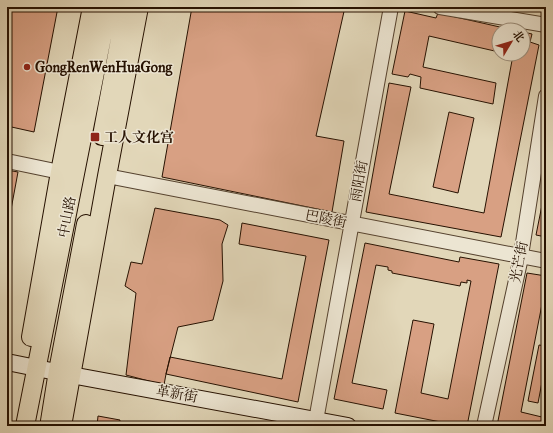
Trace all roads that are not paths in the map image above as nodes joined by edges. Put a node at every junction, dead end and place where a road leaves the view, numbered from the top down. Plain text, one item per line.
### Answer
1 (92, 7) edge
2 (108, 7) edge
3 (126, 7) edge
4 (140, 7) edge
5 (391, 7) edge
6 (440, 7) edge
7 (546, 25) edge
8 (546, 96) edge
9 (7, 161) edge
10 (60, 172) junction
11 (107, 176) junction
12 (351, 224) junction
13 (520, 256) junction
14 (546, 261) edge
15 (7, 362) edge
16 (31, 366) junction
17 (65, 373) junction
18 (315, 423) edge
19 (13, 426) edge
20 (25, 426) edge
21 (50, 426) edge
22 (62, 426) edge
23 (348, 426) edge
24 (484, 426) edge

1 - 10 main road
2 - 16 main road, 中山路
3 - 17 main road, 中山路
4 - 11 main road
5 - 12 street, 雨阳街
6 - 7 street
8 - 13 street, 光芒街
9 - 10 street
10 - 16 main road
11 - 12 street, 巴陵街
11 - 17 main road
12 - 13 street, 巴陵街
12 - 18 street, 雨阳街
13 - 14 street, 巴陵街
13 - 24 street, 光芒街
15 - 16 main road, 革新街
16 - 17 main road, 革新街
16 - 19 main road
16 - 20 main road, 中山路
17 - 18 main road, 革新街
17 - 21 main road, 中山路
17 - 22 main road
18 - 23 main road, 革新街

